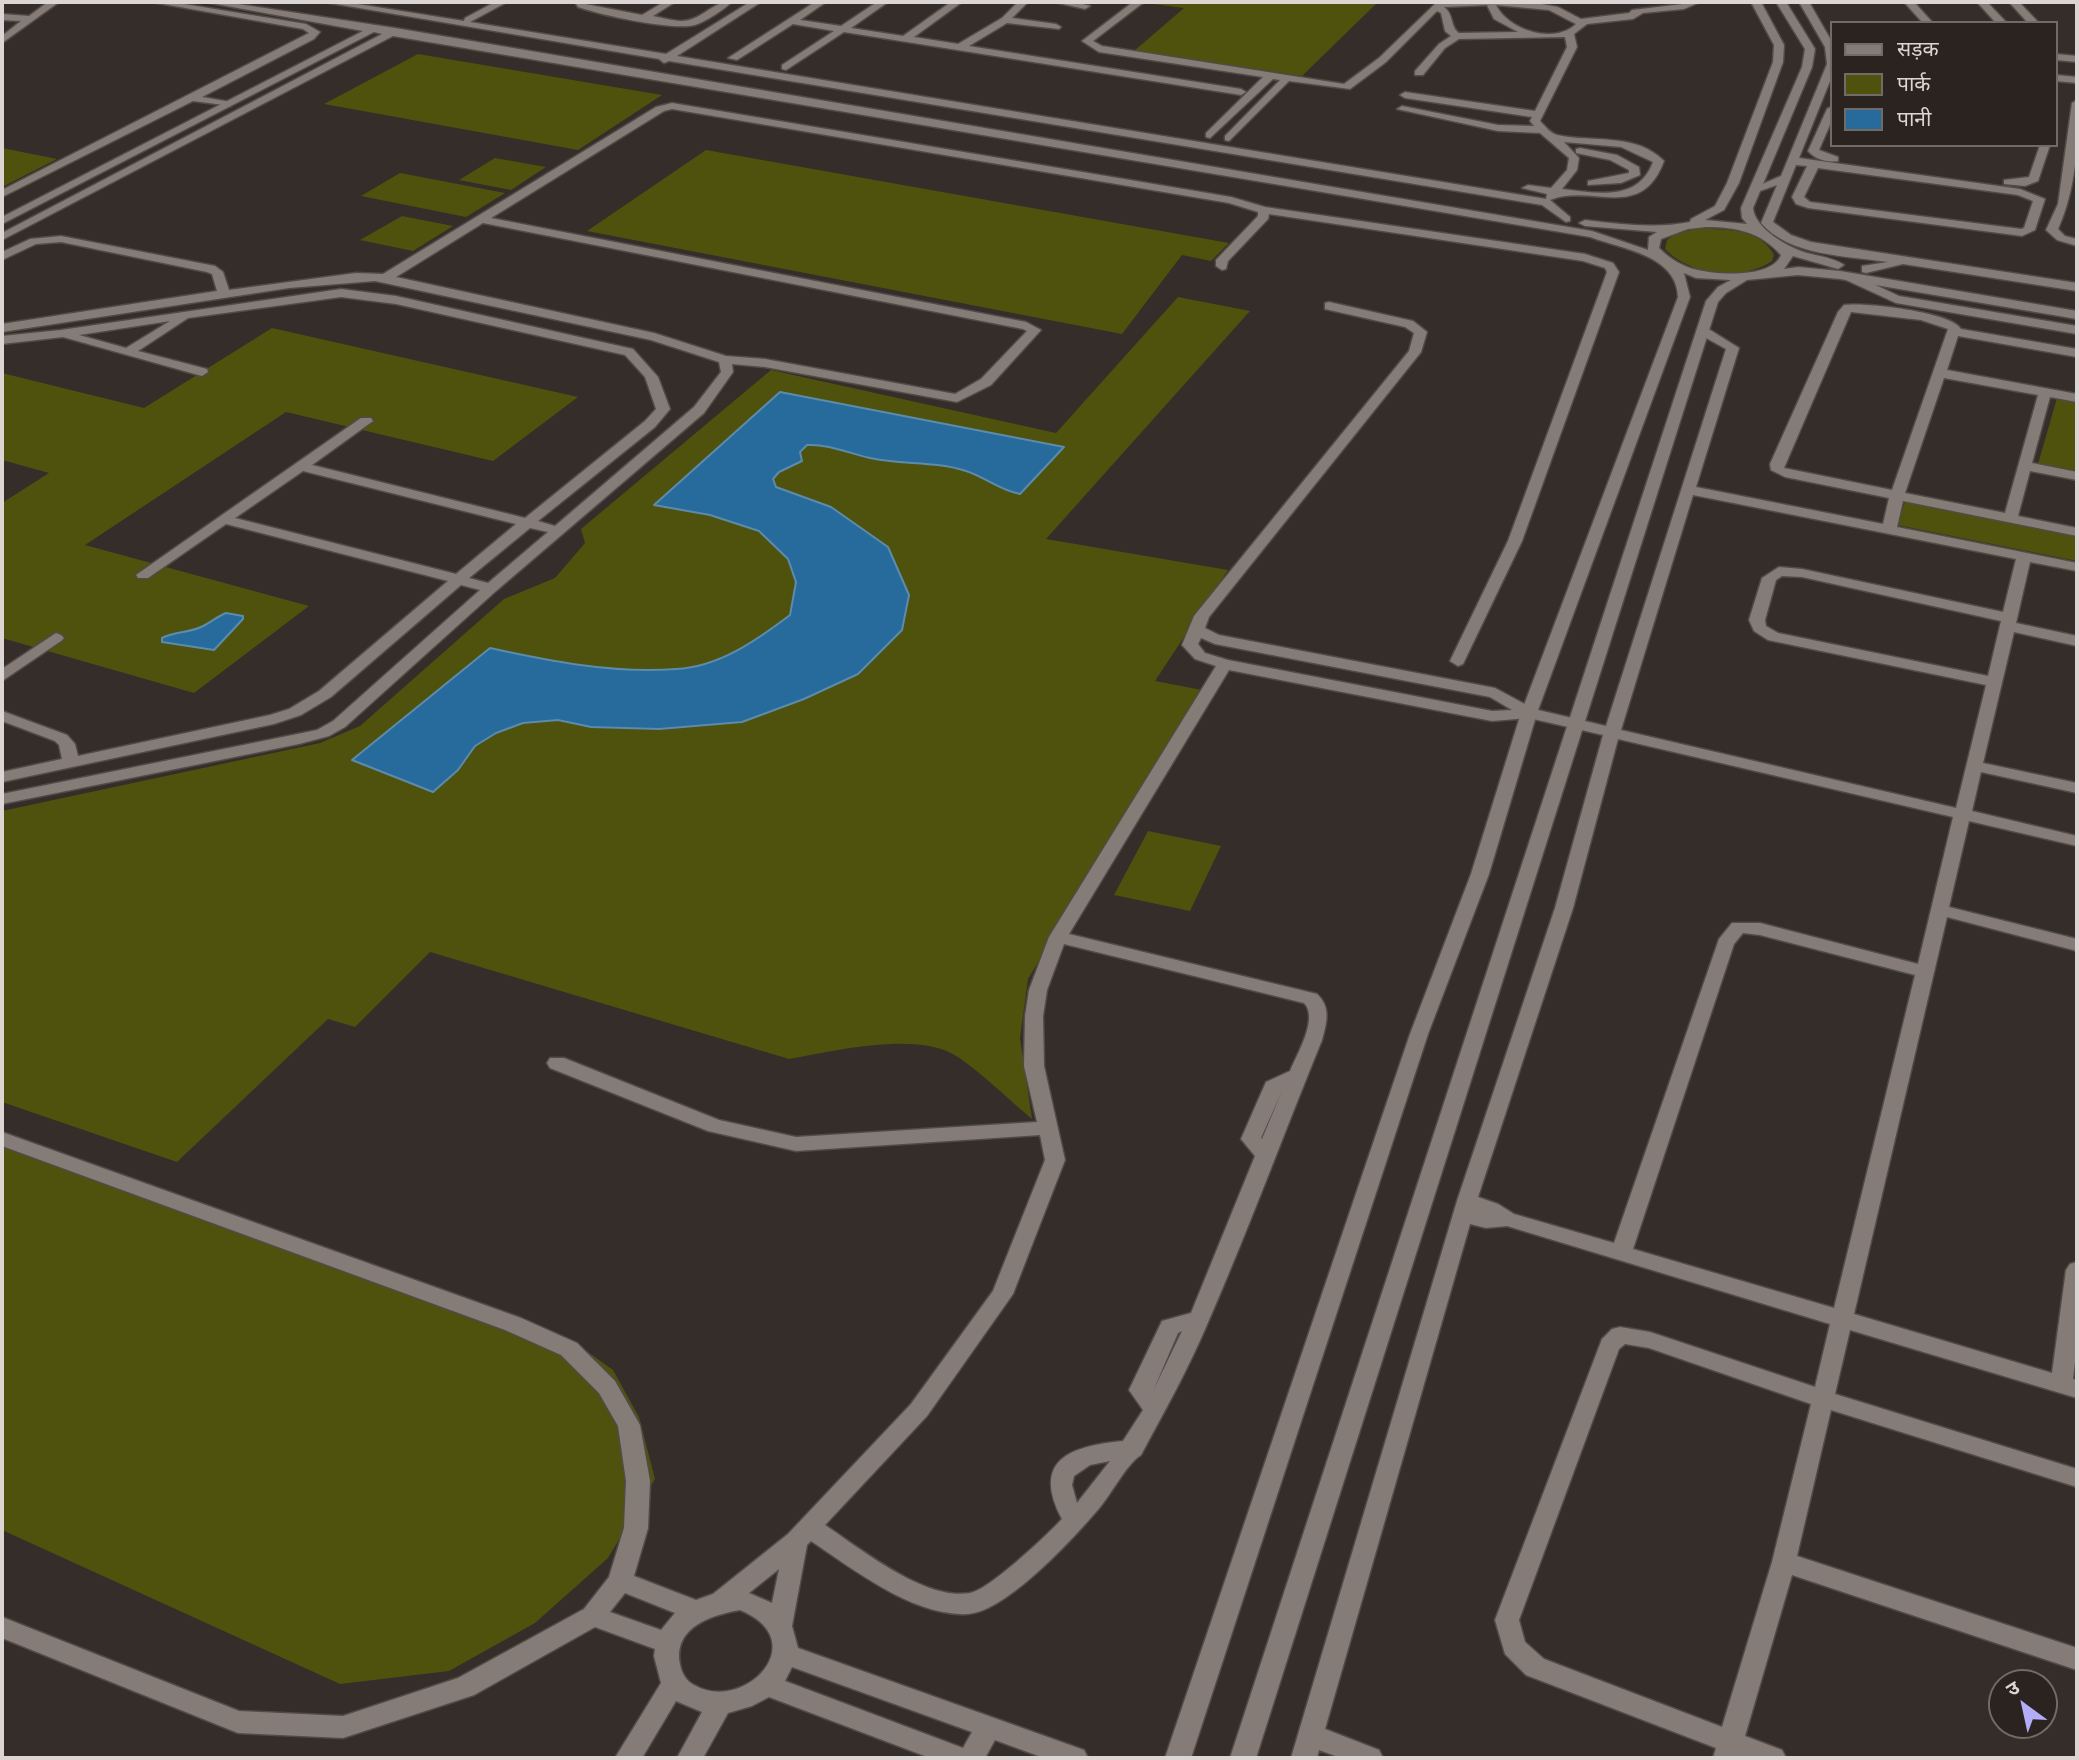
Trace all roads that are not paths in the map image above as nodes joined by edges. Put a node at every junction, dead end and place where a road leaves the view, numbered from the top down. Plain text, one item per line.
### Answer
1 (54, 2) edge
2 (157, 2) edge
3 (211, 2) edge
4 (270, 2) edge
5 (329, 2) edge
6 (502, 2) edge
7 (580, 2) edge
8 (670, 2) edge
9 (727, 2) edge
10 (756, 2) edge
11 (821, 2) edge
12 (883, 2) edge
13 (957, 2) edge
14 (1023, 2) edge
15 (1059, 2) edge
16 (1139, 2) edge
17 (1695, 2) edge
18 (1756, 2) edge
19 (1782, 2) edge
20 (1804, 2) edge
21 (1909, 2) edge
22 (1982, 2) edge
23 (2014, 2) edge
24 (1491, 4) junction
25 (1085, 6) dead end
26 (1436, 6) junction
27 (2, 17) edge
28 (643, 18) junction
29 (30, 19) junction
30 (468, 20) dead end
31 (1005, 20) junction
32 (791, 21) junction
33 (1926, 21) edge
34 (2000, 21) edge
35 (2032, 21) edge
36 (331, 22) junction
37 (1580, 23) junction
38 (391, 27) junction
39 (1056, 27) dead end
40 (841, 28) junction
41 (373, 29) junction
42 (1569, 34) junction
43 (1457, 36) junction
44 (1532, 36) junction
45 (905, 39) junction
46 (2, 40) edge
47 (446, 41) junction
48 (370, 44) junction
49 (338, 45) junction
50 (961, 47) junction
51 (1830, 47) edge
52 (682, 49) junction
53 (1809, 52) junction
54 (1830, 53) edge
55 (669, 57) junction
56 (733, 58) junction
57 (655, 66) junction
58 (786, 67) junction
59 (1830, 69) edge
60 (1419, 73) dead end
61 (1271, 75) junction
62 (1287, 78) junction
63 (2058, 78) edge
64 (2077, 80) edge
65 (1241, 92) dead end
66 (1405, 96) dead end
67 (192, 98) junction
68 (1830, 103) edge
69 (2077, 103) edge
70 (227, 104) junction
71 (1816, 104) junction
72 (1830, 108) edge
73 (1402, 109) dead end
74 (1830, 113) edge
75 (1536, 114) junction
76 (1542, 130) junction
77 (1210, 135) junction
78 (1229, 138) junction
79 (1554, 138) junction
80 (2044, 147) edge
81 (2074, 147) edge
82 (1569, 150) junction
83 (1794, 161) junction
84 (1814, 164) junction
85 (1788, 177) junction
86 (1564, 180) junction
87 (1756, 189) junction
88 (1555, 191) junction
89 (2, 194) edge
90 (1545, 202) junction
91 (2064, 204) junction
92 (2077, 206) edge
93 (1263, 210) junction
94 (1566, 219) junction
95 (484, 220) junction
96 (2, 221) edge
97 (1685, 225) junction
98 (1672, 228) junction
99 (2, 236) edge
100 (1768, 237) junction
101 (2077, 243) edge
102 (2, 256) edge
103 (1663, 260) junction
104 (1914, 261) junction
105 (1222, 266) dead end
106 (1866, 269) junction
107 (1767, 274) junction
108 (1850, 277) junction
109 (386, 278) junction
110 (1744, 278) junction
111 (2077, 288) edge
112 (224, 294) junction
113 (361, 295) junction
114 (193, 298) junction
115 (2077, 304) edge
116 (1329, 306) dead end
117 (191, 314) junction
118 (2077, 315) edge
119 (2, 328) edge
120 (2077, 330) edge
121 (1703, 331) junction
122 (1954, 332) junction
123 (61, 334) junction
124 (654, 337) junction
125 (2, 340) edge
126 (128, 352) junction
127 (629, 352) junction
128 (2077, 353) edge
129 (725, 360) junction
130 (202, 372) dead end
131 (1940, 373) junction
132 (2045, 392) junction
133 (2077, 398) edge
134 (663, 409) junction
135 (699, 410) junction
136 (366, 421) dead end
137 (301, 466) junction
138 (2025, 466) junction
139 (2077, 476) edge
140 (1688, 490) junction
141 (1898, 496) junction
142 (2010, 519) junction
143 (226, 520) junction
144 (527, 523) junction
145 (1889, 530) junction
146 (560, 531) junction
147 (2077, 532) edge
148 (2024, 556) junction
149 (2077, 567) edge
150 (143, 575) dead end
151 (457, 580) junction
152 (491, 588) junction
153 (2008, 622) junction
154 (1197, 631) junction
155 (56, 638) dead end
156 (2077, 641) edge
157 (1458, 661) dead end
158 (1225, 664) junction
159 (2, 676) edge
160 (1994, 682) junction
161 (1530, 713) junction
162 (2, 716) edge
163 (1576, 724) junction
164 (1611, 732) junction
165 (71, 763) junction
166 (1974, 766) junction
167 (2, 777) edge
168 (2077, 788) edge
169 (2, 799) edge
170 (1962, 815) junction
171 (2077, 841) edge
172 (1940, 910) junction
173 (1058, 937) junction
174 (2077, 945) edge
175 (1925, 972) junction
176 (557, 1063) dead end
177 (1048, 1128) junction
178 (2, 1139) edge
179 (1465, 1208) junction
180 (1621, 1253) junction
181 (2077, 1270) edge
182 (1842, 1319) junction
183 (2069, 1387) edge
184 (1822, 1399) junction
185 (1133, 1449) junction
186 (2077, 1478) edge
187 (1074, 1520) junction
188 (802, 1534) junction
189 (1784, 1562) junction
190 (620, 1581) junction
191 (722, 1601) junction
192 (695, 1610) junction
193 (593, 1616) junction
194 (780, 1625) junction
195 (2, 1627) edge
196 (667, 1643) junction
197 (785, 1654) junction
198 (2077, 1659) edge
199 (674, 1683) junction
200 (767, 1685) junction
201 (720, 1703) junction
202 (989, 1727) junction
203 (1307, 1746) edge
204 (1729, 1751) edge
205 (628, 1758) edge
206 (690, 1758) edge
207 (960, 1758) edge
208 (971, 1758) edge
209 (1075, 1758) edge
210 (1178, 1758) edge
211 (1243, 1758) edge
212 (1370, 1758) edge
213 (1773, 1758) edge

1 - 29 street
2 - 67 street
3 - 36 street
4 - 38 street
5 - 55 street
6 - 30 street
7 - 28 street
8 - 28 street
9 - 28 street
10 - 52 street
11 - 32 street
12 - 40 street
13 - 45 street
14 - 31 street
15 - 25 street
16 - 61 street
17 - 37 street
18 - 97 street
19 - 53 street
20 - 51 street
21 - 33 street
22 - 34 street
23 - 35 street
24 - 26 street
24 - 37 street
24 - 44 street
26 - 43 street
26 - 62 street
27 - 29 street
29 - 46 street
31 - 39 street
31 - 50 street
32 - 40 street
32 - 56 street
36 - 41 street
36 - 49 street
37 - 42 street
38 - 41 street
38 - 47 street
38 - 48 street
38 - 57 street
40 - 45 street
40 - 58 street
41 - 49 street
42 - 44 street
42 - 75 street
43 - 44 street
43 - 60 street
45 - 50 street
47 - 48 street
47 - 103 street
48 - 99 street
49 - 70 street
50 - 65 street
52 - 55 street
52 - 56 street
53 - 54 street
53 - 87 street
55 - 57 street
55 - 90 street
56 - 58 street
57 - 94 street
58 - 77 street
59 - 71 street
61 - 62 street
61 - 77 street
62 - 78 street
63 - 64 street
66 - 75 street
67 - 70 street
67 - 89 street
68 - 71 street
69 - 81 street
70 - 96 street
71 - 72 street
71 - 83 street
73 - 76 street
74 - 80 street
75 - 76 street
76 - 79 street
77 - 78 street
78 - 88 street
79 - 82 street
79 - 88 street
81 - 91 street
82 - 86 street
82 - 86 street
83 - 84 street
83 - 85 street
84 - 84 street
85 - 87 street
85 - 104 street
86 - 88 street
87 - 100 street
88 - 90 street
90 - 94 street
91 - 92 street
91 - 101 street
93 - 95 street
93 - 105 street
93 - 157 street
94 - 98 street
95 - 109 street
95 - 129 street
97 - 98 street
97 - 100 street
98 - 103 street
100 - 106 street
100 - 107 street
102 - 112 street
103 - 110 street
103 - 161 street
104 - 106 street
104 - 111 street
106 - 115 street
107 - 108 street
107 - 110 street
108 - 118 street
108 - 120 street
109 - 112 street
109 - 113 street
109 - 124 street
110 - 121 street
112 - 114 street
113 - 117 street
113 - 127 street
114 - 117 street
114 - 119 street
116 - 154 street
117 - 123 street
117 - 126 street
121 - 140 street
121 - 163 street
122 - 128 street
122 - 131 street
122 - 141 street
123 - 125 street
123 - 126 street
124 - 127 street
124 - 129 street
126 - 130 street
127 - 134 street
129 - 135 street
131 - 132 street
131 - 141 street
132 - 133 street
132 - 138 street
134 - 135 street
134 - 144 street
135 - 146 street
136 - 137 street
137 - 143 street
137 - 144 street
138 - 139 street
138 - 142 street
140 - 145 street
140 - 164 street
141 - 142 street
141 - 145 street
142 - 147 street
143 - 150 street
143 - 151 street
144 - 146 street
144 - 151 street
145 - 148 street
146 - 152 street
148 - 149 street
148 - 153 street
151 - 152 street
151 - 165 street
152 - 169 street
153 - 156 street
153 - 160 street
153 - 160 street
154 - 158 street
154 - 161 street
155 - 159 street
158 - 161 street
158 - 173 street
160 - 166 street
161 - 163 street
161 - 210 street
162 - 165 street
163 - 164 street
163 - 211 street
164 - 170 street
164 - 179 street
165 - 167 street
166 - 168 street
166 - 170 street
170 - 171 street
170 - 172 street
172 - 174 street
172 - 175 street
173 - 177 street
173 - 185 street
175 - 180 street
175 - 182 street
176 - 177 street
177 - 188 street
178 - 190 street
179 - 180 street
179 - 203 street
180 - 182 street
181 - 183 street
182 - 183 street
182 - 184 street
184 - 186 street
184 - 189 street
184 - 204 street
185 - 187 street
185 - 187 street
187 - 188 street
188 - 191 street
188 - 194 street
189 - 198 street
189 - 204 street
190 - 192 street
190 - 193 street
191 - 192 street
191 - 194 street
192 - 196 street
193 - 195 street
193 - 196 street
194 - 197 street
196 - 199 street
197 - 200 street
197 - 202 street
199 - 201 street
199 - 205 street
200 - 201 street
200 - 207 street
201 - 206 street
202 - 208 street
202 - 209 street
203 - 212 street
204 - 213 street

